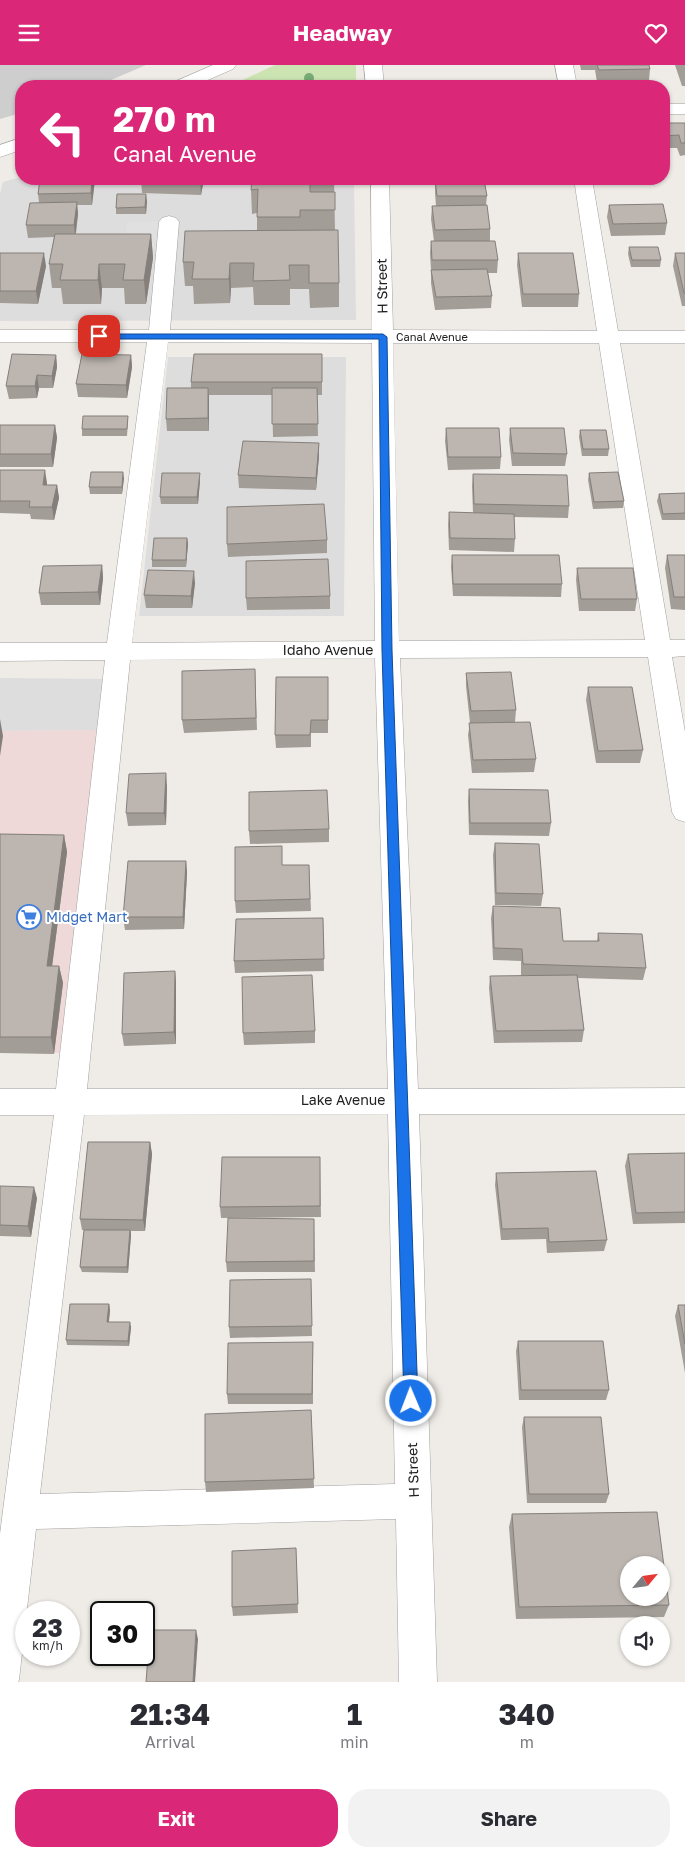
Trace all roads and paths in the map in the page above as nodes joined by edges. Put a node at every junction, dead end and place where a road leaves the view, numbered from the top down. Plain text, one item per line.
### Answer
1 (227, 65) edge
2 (373, 65) edge
3 (564, 65) edge
4 (193, 80) edge
5 (375, 80) edge
6 (567, 80) edge
7 (670, 109) edge
8 (685, 109) edge
9 (15, 146) edge
10 (0, 151) edge
11 (380, 185) edge
12 (584, 185) edge
13 (169, 222) dead end
14 (0, 336) edge
15 (158, 336) junction
16 (383, 337) junction
17 (608, 337) junction
18 (685, 337) edge
19 (660, 648) junction
20 (685, 648) edge
21 (387, 650) junction
22 (0, 652) edge
23 (117, 652) junction
24 (685, 812) edge
25 (402, 1100) junction
26 (70, 1101) junction
27 (685, 1101) edge
28 (0, 1102) edge
29 (414, 1501) junction
30 (21, 1512) junction
31 (0, 1680) edge
32 (418, 1682) edge

1 - 4 street
2 - 5 street
3 - 6 street
7 - 8 street
9 - 10 street
11 - 16 street, H Street
12 - 17 street
13 - 15 street
14 - 15 street, Canal Avenue
15 - 16 street, Canal Avenue
15 - 23 street
16 - 17 street, Canal Avenue
16 - 21 street, H Street
17 - 18 street, Canal Avenue
17 - 19 street
19 - 20 street, Idaho Avenue
19 - 21 street, Idaho Avenue
19 - 24 street
21 - 23 street, Idaho Avenue
21 - 25 street, H Street
22 - 23 street, Idaho Avenue
23 - 26 street
25 - 26 street, Lake Avenue
25 - 27 street, Lake Avenue
25 - 29 street, H Street
26 - 28 street, Lake Avenue
26 - 30 street
29 - 30 street
29 - 32 street, H Street
30 - 31 street

